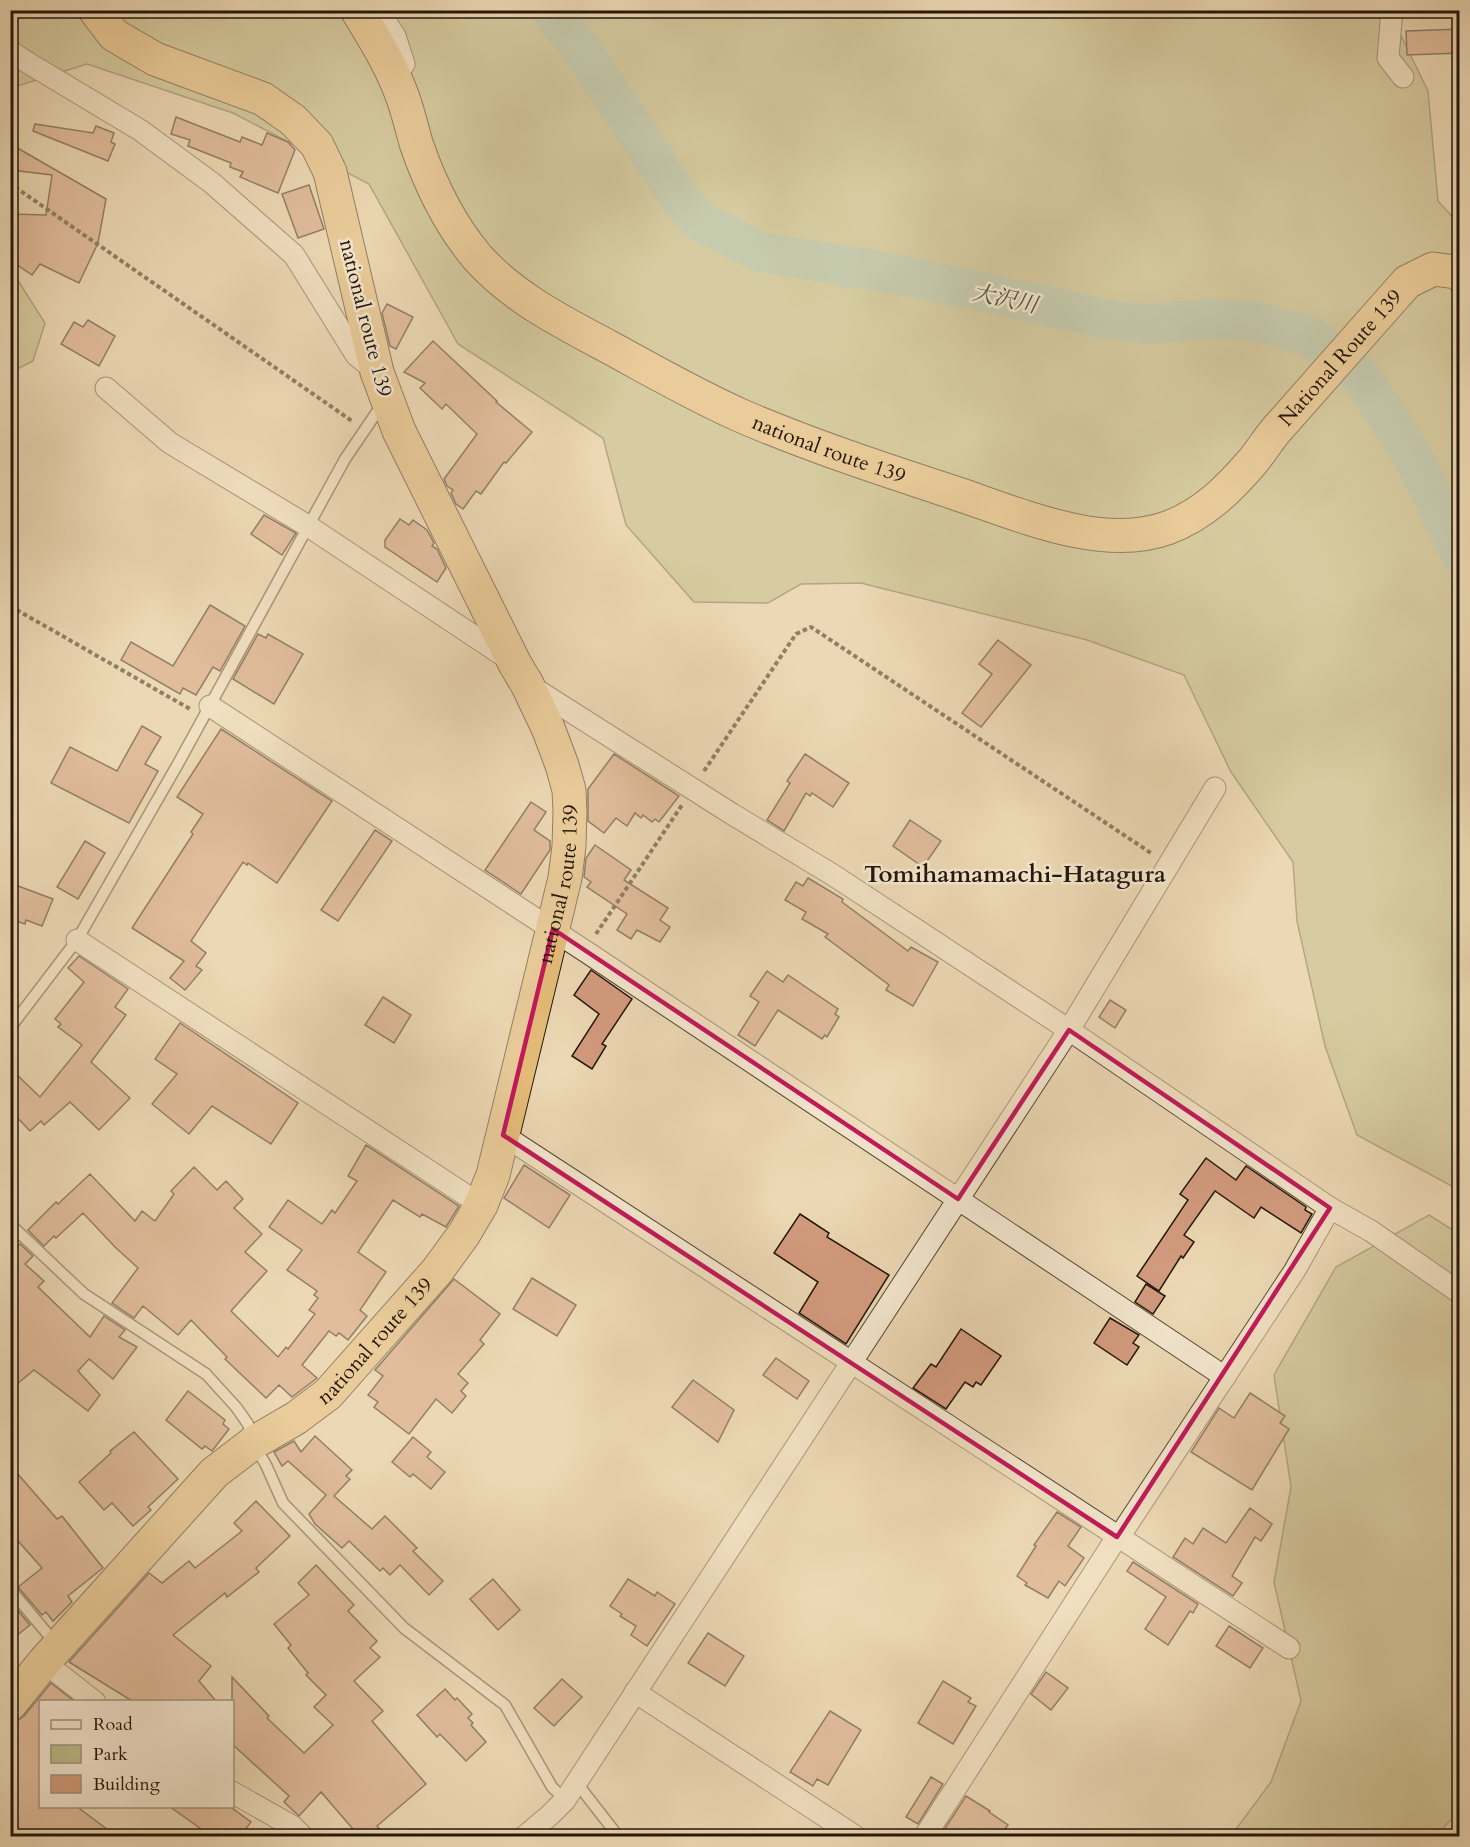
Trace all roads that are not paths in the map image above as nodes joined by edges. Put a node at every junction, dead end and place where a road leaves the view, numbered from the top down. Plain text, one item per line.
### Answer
1 (95, 10) edge
2 (357, 10) edge
3 (378, 10) edge
4 (1392, 10) edge
5 (10, 51) edge
6 (394, 77) junction
7 (1403, 77) dead end
8 (1460, 275) edge
9 (1407, 282) joint
10 (381, 385) junction
11 (106, 388) dead end
12 (1274, 432) joint
13 (308, 526) junction
14 (521, 674) junction
15 (207, 711) junction
16 (1215, 788) dead end
17 (553, 929) junction
18 (77, 940) junction
19 (10, 1028) edge
20 (1069, 1030) junction
21 (503, 1135) junction
22 (958, 1199) junction
23 (481, 1205) junction
24 (1330, 1208) junction
25 (10, 1224) edge
26 (1460, 1293) edge
27 (852, 1361) junction
28 (1225, 1377) junction
29 (252, 1443) junction
30 (1116, 1537) junction
31 (10, 1589) edge
32 (1289, 1648) dead end
33 (51, 1654) junction
34 (635, 1692) junction
35 (94, 1700) edge
36 (10, 1704) edge
37 (571, 1791) junction
38 (234, 1793) edge
39 (302, 1836) edge
40 (525, 1836) edge
41 (618, 1836) edge
42 (855, 1836) edge
43 (925, 1836) edge

1 - 10 highway, national route 139
2 - 6 highway, national route 139
3 - 6 street
4 - 7 street
5 - 10 street
6 - 12 highway, national route 139
8 - 9 highway, national route 139
9 - 12 highway, National Route 139
10 - 13 lane
10 - 14 highway, national route 139
11 - 13 street
13 - 14 street
13 - 15 lane
14 - 17 highway, national route 139
14 - 20 street
15 - 17 street
15 - 18 lane
16 - 20 street
17 - 21 highway, national route 139
17 - 22 street
18 - 19 lane
18 - 23 street
20 - 22 street
20 - 24 street
21 - 23 highway, national route 139
21 - 27 street
22 - 27 street
22 - 28 street
23 - 29 highway, national route 139
24 - 26 street
24 - 28 street
25 - 29 lane
27 - 30 street
27 - 34 street
28 - 30 street
29 - 33 highway, national route 139
29 - 37 lane
30 - 32 street
30 - 43 street
31 - 33 lane
33 - 35 street
33 - 36 highway, national route 139
34 - 37 street
34 - 42 street
37 - 40 street
37 - 41 lane
38 - 39 street

